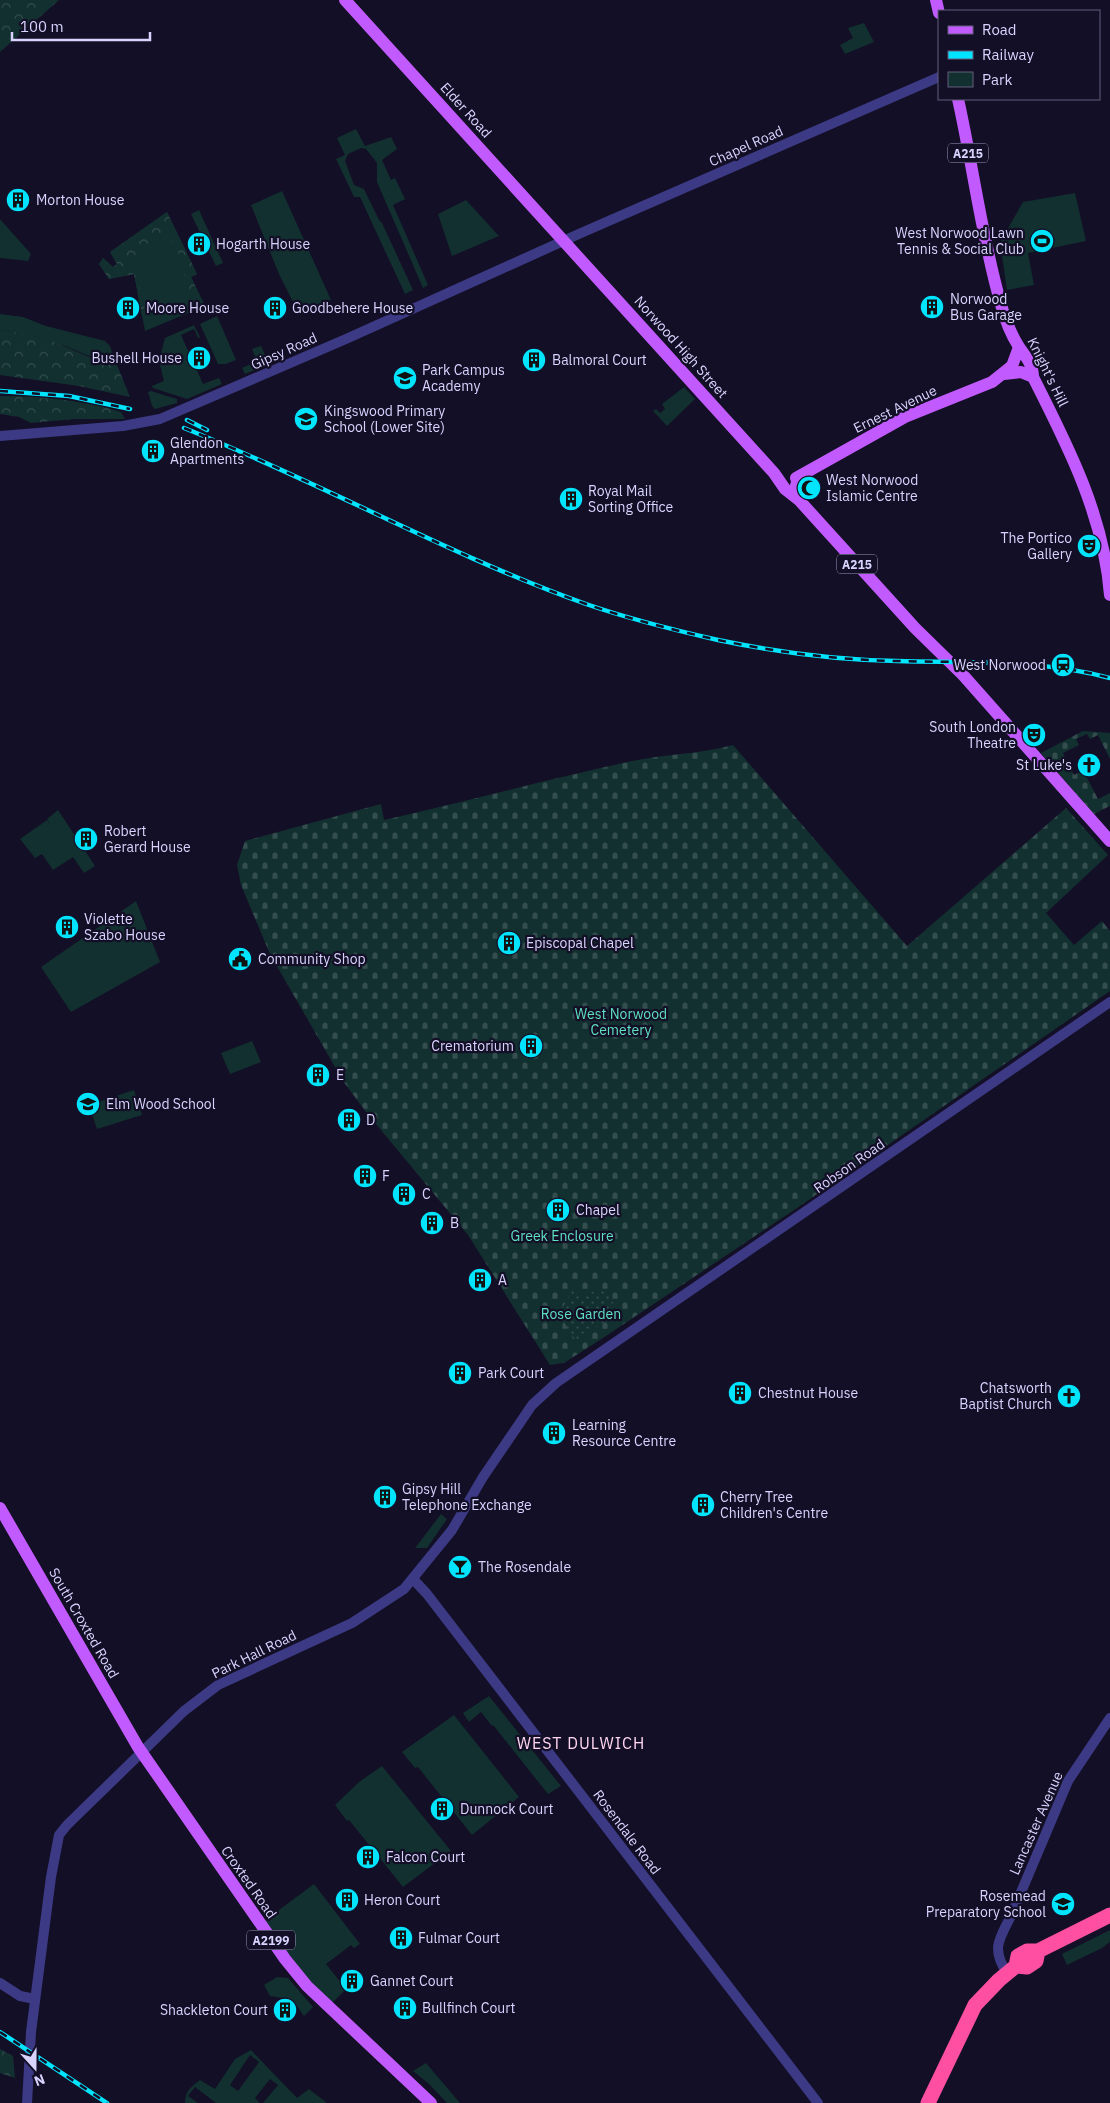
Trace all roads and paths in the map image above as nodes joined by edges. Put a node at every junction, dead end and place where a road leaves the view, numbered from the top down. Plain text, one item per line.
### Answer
1 (345, 0) edge
2 (938, 77) edge
3 (958, 100) edge
4 (565, 241) junction
5 (1019, 347) junction
6 (1004, 374) junction
7 (1033, 376) junction
8 (0, 436) edge
9 (774, 473) junction
10 (802, 476) junction
11 (799, 500) junction
12 (1110, 595) edge
13 (1110, 841) edge
14 (1110, 1002) edge
15 (564, 1378) joint
16 (0, 1508) edge
17 (412, 1579) junction
18 (1110, 1718) edge
19 (142, 1752) junction
20 (1110, 1915) edge
21 (1012, 1969) junction
22 (0, 1983) edge
23 (35, 1999) junction
24 (26, 2103) edge
25 (430, 2103) edge
26 (818, 2103) edge
27 (928, 2103) edge

1 - 4 main road, Elder Road
2 - 4 street, Chapel Road
3 - 5 main road, Knight's Hill / A215
4 - 8 street, Gipsy Road
4 - 9 main road, Norwood High Street
5 - 6 main road, Ernest Avenue
5 - 7 main road, Knight's Hill / A215
6 - 7 main road, Ernest Avenue
6 - 10 main road, Ernest Avenue
7 - 12 main road, Knight's Hill / A215
9 - 10 main road
9 - 11 main road, Norwood High Street
10 - 11 main road
11 - 13 main road, A215
14 - 15 street, Robson Road
15 - 17 street, Park Hall Road
16 - 19 main road, South Croxted Road / A2199
17 - 19 street, Park Hall Road
17 - 26 street, Rosendale Road
18 - 21 street, Lancaster Avenue
19 - 23 street, Park Hall Road
19 - 25 main road, Croxted Road / A2199
20 - 21 highway
21 - 27 highway
22 - 23 street
23 - 24 street, Park Hall Road

